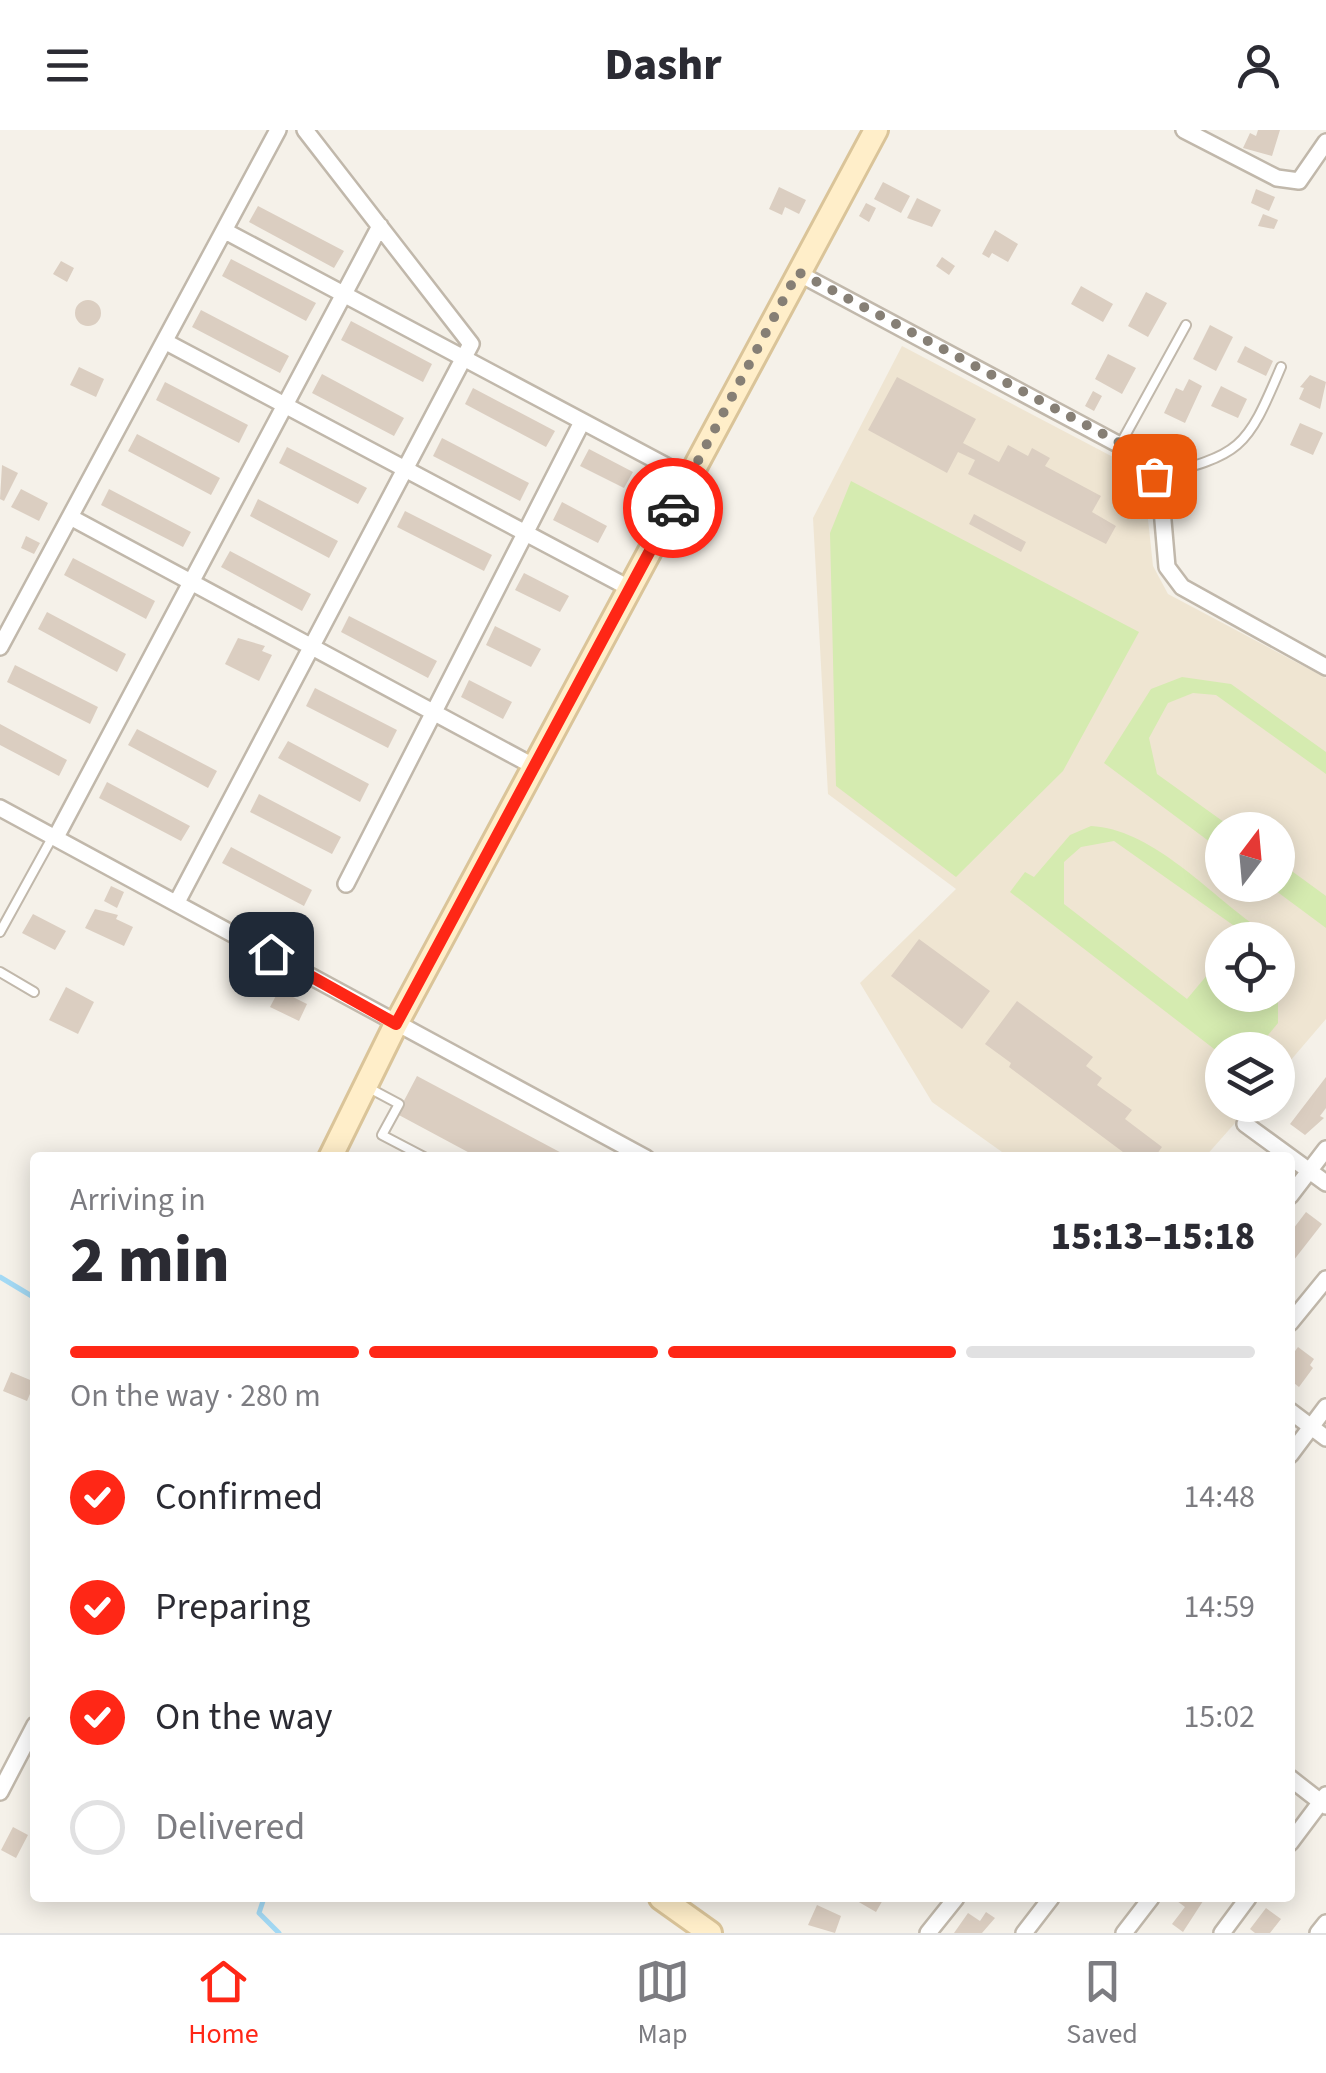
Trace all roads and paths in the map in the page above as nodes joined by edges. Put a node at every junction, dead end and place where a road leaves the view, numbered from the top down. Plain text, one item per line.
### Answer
1 (278, 130) edge
2 (305, 130) edge
3 (876, 130) edge
4 (1184, 130) edge
5 (1326, 142) edge
6 (380, 226) junction
7 (224, 231) junction
8 (798, 272) junction
9 (342, 294) junction
10 (1186, 325) dead end
11 (166, 342) junction
12 (464, 359) junction
13 (1280, 368) dead end
14 (284, 406) junction
15 (582, 422) junction
16 (1122, 444) junction
17 (404, 471) junction
18 (1154, 476) junction
19 (689, 478) junction
20 (72, 518) junction
21 (524, 534) junction
22 (192, 582) junction
23 (631, 589) junction
24 (0, 647) edge
25 (312, 648) junction
26 (1326, 666) edge
27 (431, 711) junction
28 (537, 768) junction
29 (0, 808) edge
30 (54, 836) junction
31 (346, 884) dead end
32 (177, 902) junction
33 (0, 932) edge
34 (0, 972) edge
35 (34, 992) dead end
36 (396, 1024) junction
37 (365, 1086) junction
38 (1245, 1124) dead end
39 (1326, 1149) edge
40 (333, 1152) edge
41 (415, 1152) edge
42 (635, 1152) edge
43 (1284, 1152) edge
44 (1295, 1160) edge
45 (1310, 1171) junction
46 (1326, 1183) edge
47 (1295, 1190) edge
48 (1326, 1278) edge
49 (1295, 1318) edge
50 (1326, 1407) edge
51 (1295, 1414) edge
52 (1311, 1426) junction
53 (1326, 1438) edge
54 (1295, 1447) edge
55 (30, 1735) edge
56 (1295, 1781) edge
57 (0, 1792) edge
58 (1324, 1801) edge
59 (1295, 1836) edge
60 (667, 1902) edge
61 (953, 1902) edge
62 (1048, 1902) edge
63 (1148, 1902) edge
64 (1245, 1902) edge
65 (1326, 1923) edge
66 (710, 1933) edge
67 (928, 1933) edge
68 (1024, 1933) edge
69 (1124, 1933) edge
70 (1222, 1933) edge
71 (1318, 1933) edge

1 - 7 street
2 - 6 street
3 - 8 street
4 - 5 street
6 - 9 street
6 - 12 street
7 - 9 street
7 - 11 street
8 - 16 street
8 - 19 street
9 - 12 street
9 - 14 street
10 - 16 lane
11 - 14 street
11 - 20 street
12 - 15 street
12 - 17 street
13 - 18 lane
14 - 17 street
14 - 22 street
15 - 19 street
15 - 21 street
16 - 18 street
17 - 21 street
17 - 25 street
18 - 26 street
19 - 23 street
20 - 22 street
20 - 24 street
21 - 23 street
21 - 27 street
22 - 25 street
22 - 30 street
23 - 28 street
25 - 27 street
25 - 32 street
27 - 28 street
27 - 31 street
28 - 36 street
29 - 30 street
30 - 32 street
30 - 33 lane
32 - 36 street
34 - 35 lane
36 - 37 street
36 - 42 street
37 - 40 street
37 - 41 lane
38 - 43 street
39 - 45 street
44 - 45 street
45 - 46 street
45 - 47 street
48 - 49 street
50 - 52 street
51 - 52 street
52 - 53 street
52 - 54 street
55 - 57 street
56 - 58 street
58 - 59 street
60 - 66 street
61 - 67 street
62 - 68 street
63 - 69 street
64 - 70 street
65 - 71 street

